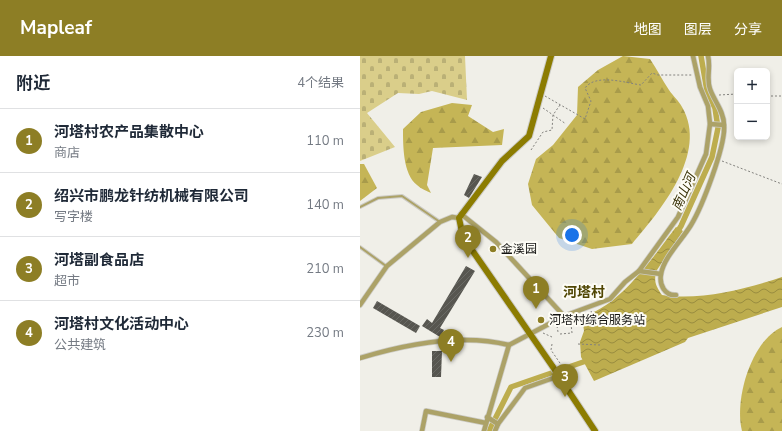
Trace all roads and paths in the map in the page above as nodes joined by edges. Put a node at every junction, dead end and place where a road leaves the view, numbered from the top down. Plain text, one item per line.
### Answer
1 (551, 56) edge
2 (693, 56) edge
3 (708, 56) edge
4 (698, 75) junction
5 (540, 94) junction
6 (734, 94) edge
7 (714, 95) junction
8 (770, 96) edge
9 (782, 96) edge
10 (538, 104) junction
11 (560, 105) junction
12 (553, 115) junction
13 (566, 124) dead end
14 (710, 124) junction
15 (724, 125) junction
16 (531, 150) dead end
17 (718, 160) junction
18 (782, 184) edge
19 (360, 207) edge
20 (460, 216) junction
21 (440, 222) junction
22 (360, 248) edge
23 (387, 266) junction
24 (639, 271) junction
25 (661, 274) junction
26 (676, 295) dead end
27 (360, 305) edge
28 (590, 307) junction
29 (561, 317) junction
30 (596, 323) dead end
31 (540, 328) junction
32 (558, 332) dead end
33 (530, 333) junction
34 (560, 334) dead end
35 (552, 337) dead end
36 (552, 344) dead end
37 (578, 344) dead end
38 (509, 345) junction
39 (600, 345) dead end
40 (360, 358) edge
41 (562, 366) dead end
42 (558, 375) junction
43 (488, 417) junction
44 (486, 423) junction
45 (498, 424) junction
46 (422, 431) edge
47 (484, 431) edge
48 (495, 431) edge
49 (595, 431) edge

1 - 5 street
2 - 4 street
3 - 7 street
4 - 11 path
4 - 14 street
5 - 10 street
5 - 11 path
6 - 7 path
7 - 15 street
8 - 9 path
10 - 12 path
10 - 20 street
11 - 12 path
12 - 13 path
12 - 16 path
14 - 15 street
14 - 24 street
15 - 17 street
17 - 18 path
17 - 25 street
19 - 21 lane
20 - 21 street
20 - 29 street
20 - 33 street
21 - 23 street
22 - 23 lane
23 - 27 street
24 - 25 street
24 - 28 street
25 - 26 street
28 - 29 street
28 - 30 path
29 - 31 street
29 - 32 path
29 - 34 path
31 - 33 street
31 - 35 path
33 - 38 street
33 - 42 street, bridge
36 - 41 path
37 - 39 path
38 - 40 street
38 - 43 street
42 - 45 street
42 - 49 street
43 - 44 street
43 - 45 street
44 - 46 street
44 - 47 street
45 - 48 street

